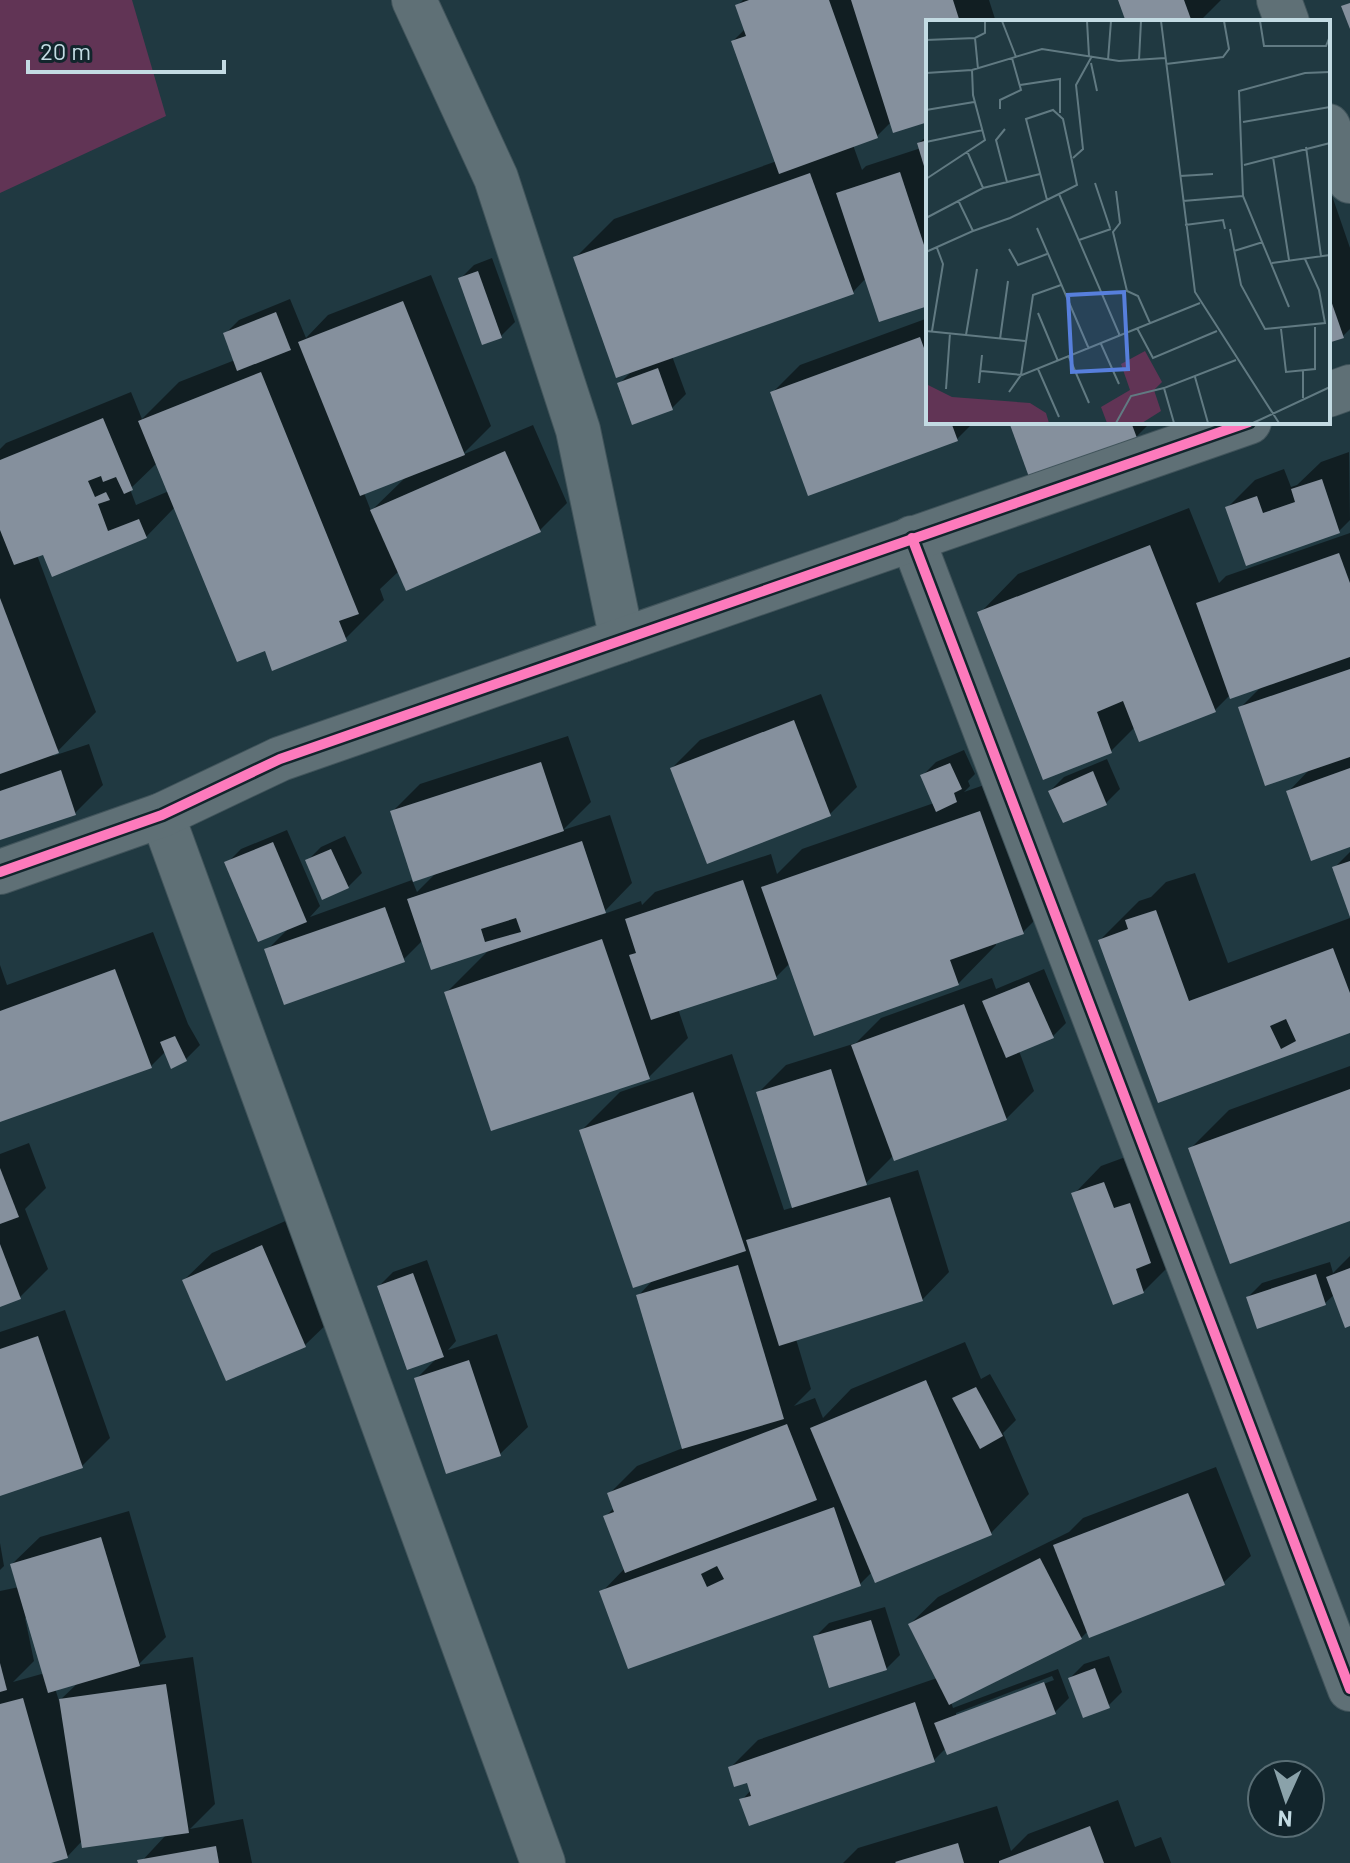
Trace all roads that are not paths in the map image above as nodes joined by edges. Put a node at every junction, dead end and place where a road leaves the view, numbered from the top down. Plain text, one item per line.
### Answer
1 (414, 0) edge
2 (1279, 0) edge
3 (1286, 20) edge
4 (1330, 131) edge
5 (1350, 181) edge
6 (1350, 387) edge
7 (1330, 394) edge
8 (1243, 424) edge
9 (912, 538) junction
10 (622, 640) junction
11 (162, 815) junction
12 (0, 872) edge
13 (1350, 1689) edge
14 (543, 1863) edge

1 - 10 street
2 - 3 street
4 - 5 street
6 - 7 street
8 - 9 street
9 - 10 street
9 - 13 street
10 - 11 street
11 - 12 street
11 - 14 street

